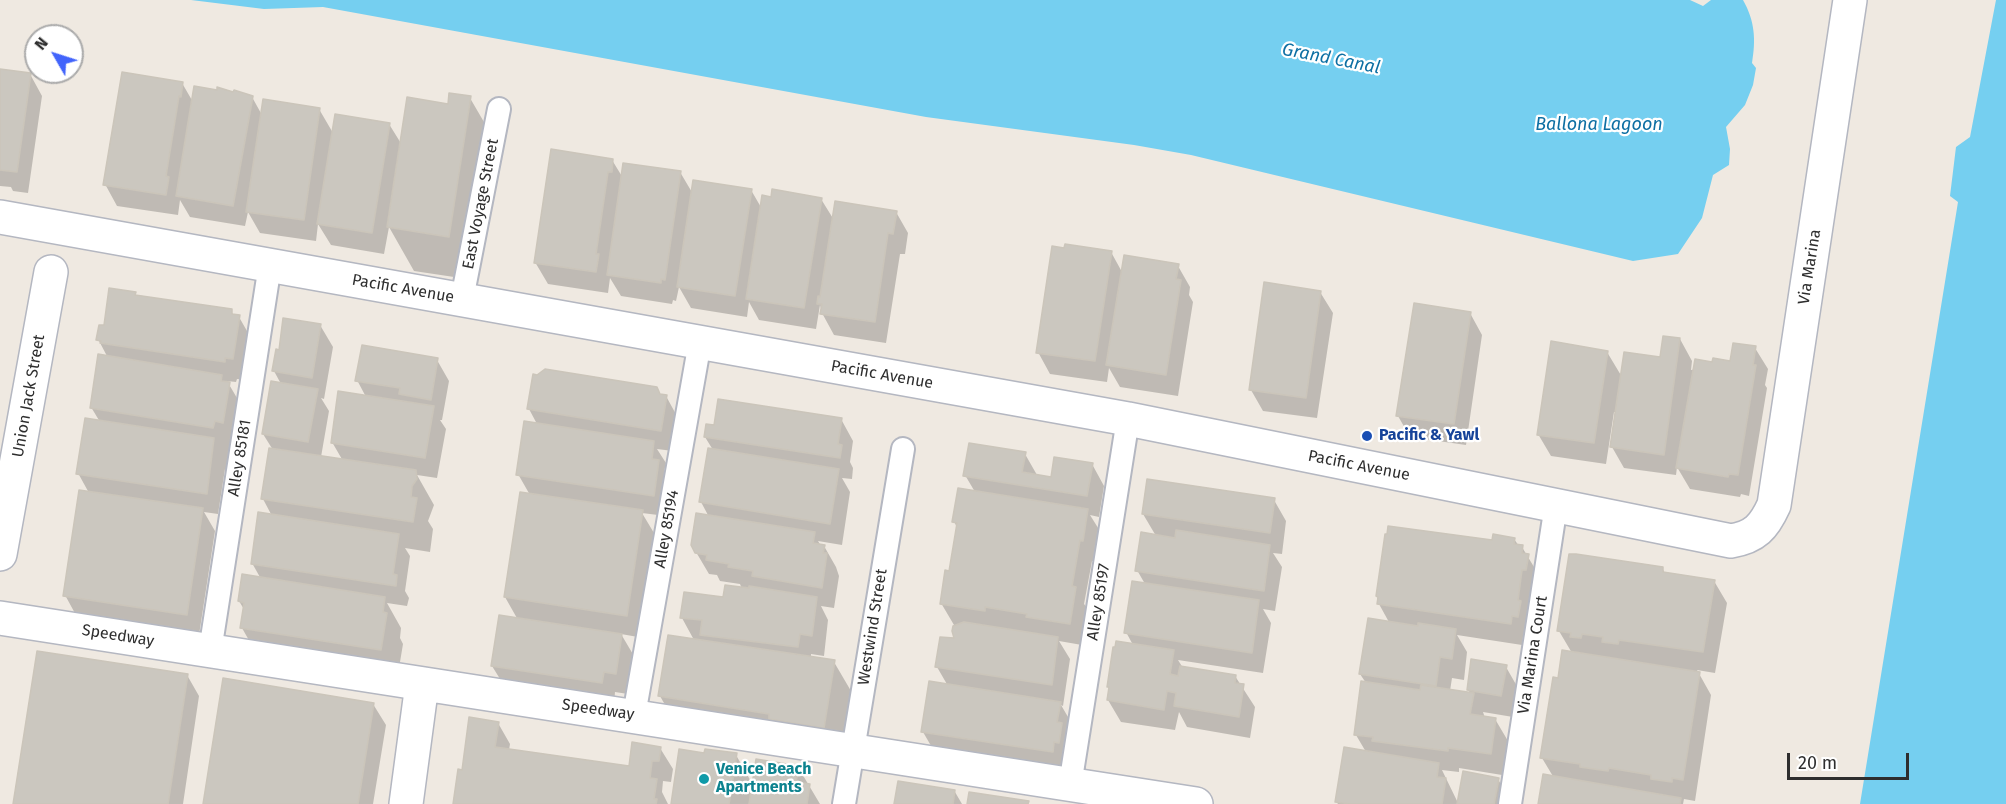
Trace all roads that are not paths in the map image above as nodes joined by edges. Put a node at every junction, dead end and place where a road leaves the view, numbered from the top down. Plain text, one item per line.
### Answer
1 (1850, 0) edge
2 (499, 109) dead end
3 (0, 217) edge
4 (270, 266) junction
5 (51, 272) dead end
6 (462, 299) junction
7 (700, 342) junction
8 (1128, 419) junction
9 (903, 449) dead end
10 (1557, 505) junction
11 (1758, 530) joint
12 (0, 554) edge
13 (0, 618) edge
14 (210, 651) junction
15 (422, 684) junction
16 (634, 715) junction
17 (852, 751) junction
18 (1070, 785) junction
19 (406, 804) edge
20 (844, 804) edge
21 (1196, 804) edge
22 (1510, 804) edge

1 - 11 street, Via Marina
2 - 6 lane, East Voyage Street
3 - 4 street, Pacific Avenue
4 - 6 street, Pacific Avenue
4 - 14 lane, Alley 85181
5 - 12 street, Union Jack Street
6 - 7 street, Pacific Avenue
7 - 8 street, Pacific Avenue
7 - 16 lane, Alley 85194
8 - 10 street, Pacific Avenue
8 - 18 lane, Alley 85197
9 - 17 lane, Westwind Street
10 - 11 street, Pacific Avenue
10 - 22 lane, Via Marina Court
13 - 14 street, Speedway
14 - 15 street, Speedway
15 - 16 street, Speedway
15 - 19 street
16 - 17 street, Speedway
17 - 18 street, Speedway
17 - 20 lane, Westwind Street
18 - 21 street, Speedway

